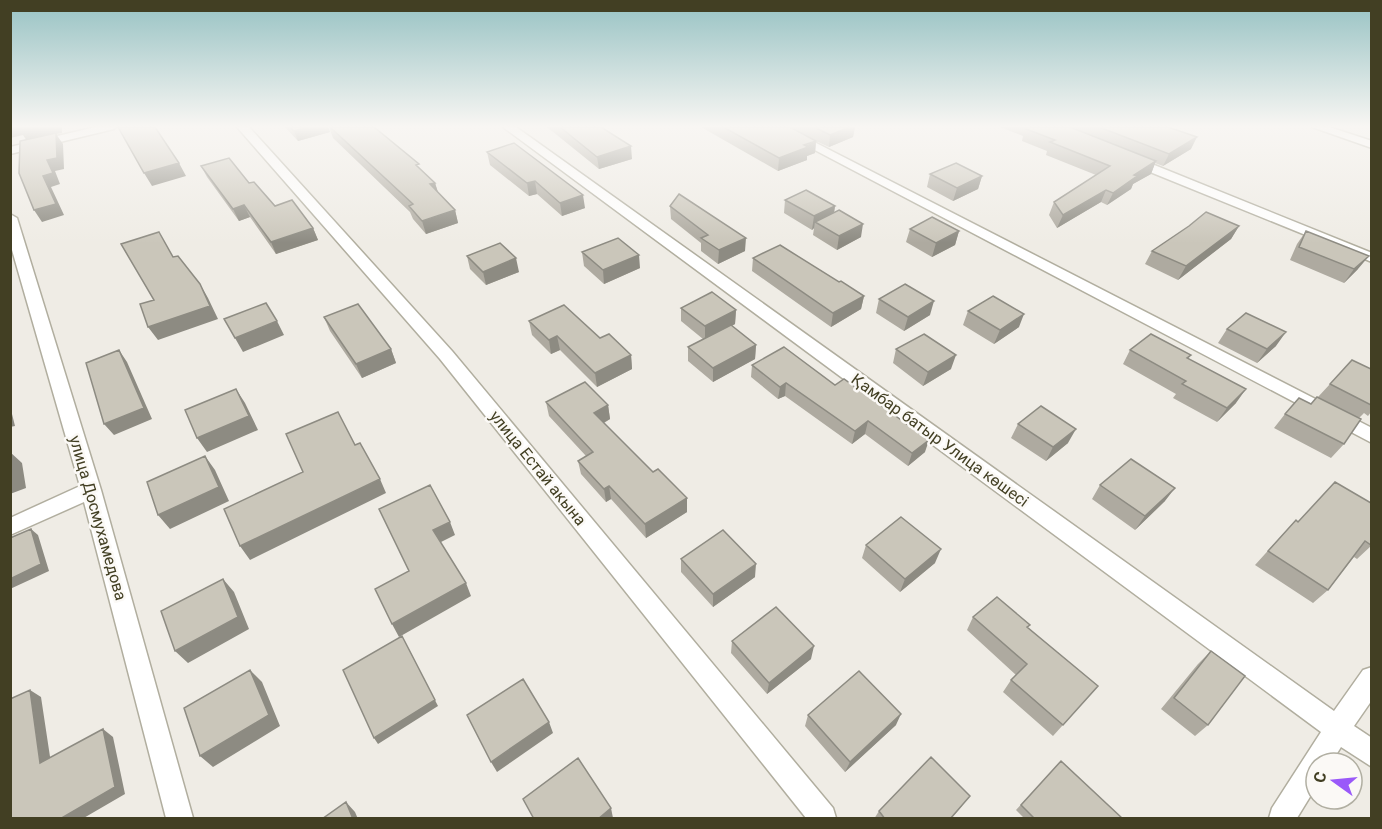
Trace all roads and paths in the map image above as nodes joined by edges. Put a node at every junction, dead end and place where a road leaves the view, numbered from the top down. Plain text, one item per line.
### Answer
1 (277, 166) edge
2 (561, 166) edge
3 (851, 166) edge
4 (1145, 166) edge
5 (10, 218) edge
6 (1371, 258) edge
7 (1371, 436) edge
8 (91, 490) junction
9 (10, 527) edge
10 (1371, 678) edge
11 (1337, 729) junction
12 (1371, 754) edge
13 (180, 819) edge
14 (823, 819) edge
15 (1282, 819) edge

1 - 14 street, улица Естай акына
2 - 11 street, Қамбар батыр Улица көшесі
3 - 7 street
4 - 6 street
5 - 8 street, улица Досмухамедова
8 - 9 street
8 - 13 street, улица Досмухамедова
10 - 11 street
11 - 12 street, Қамбар батыр Улица көшесі
11 - 15 street

